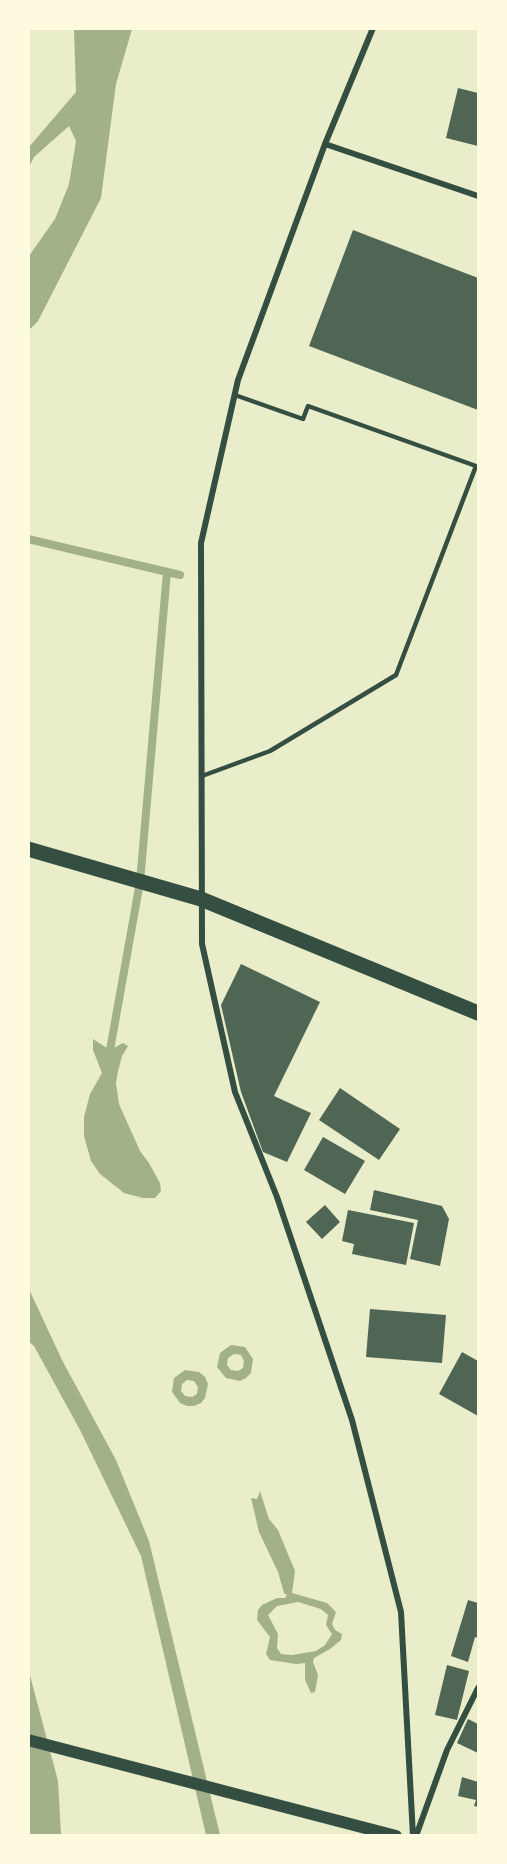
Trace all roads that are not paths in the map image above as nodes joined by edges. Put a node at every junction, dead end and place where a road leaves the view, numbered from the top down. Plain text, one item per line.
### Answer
1 (374, 28) edge
2 (326, 144) junction
3 (478, 196) edge
4 (235, 395) junction
5 (202, 776) junction
6 (28, 849) edge
7 (201, 899) junction
8 (478, 1013) edge
9 (478, 1688) edge
10 (28, 1740) edge
11 (396, 1836) edge
12 (415, 1836) edge

1 - 2 street
2 - 3 street
2 - 4 street
4 - 5 street
4 - 5 lane
5 - 7 street
6 - 7 main road
7 - 8 main road
7 - 12 street
9 - 12 street
10 - 11 main road

